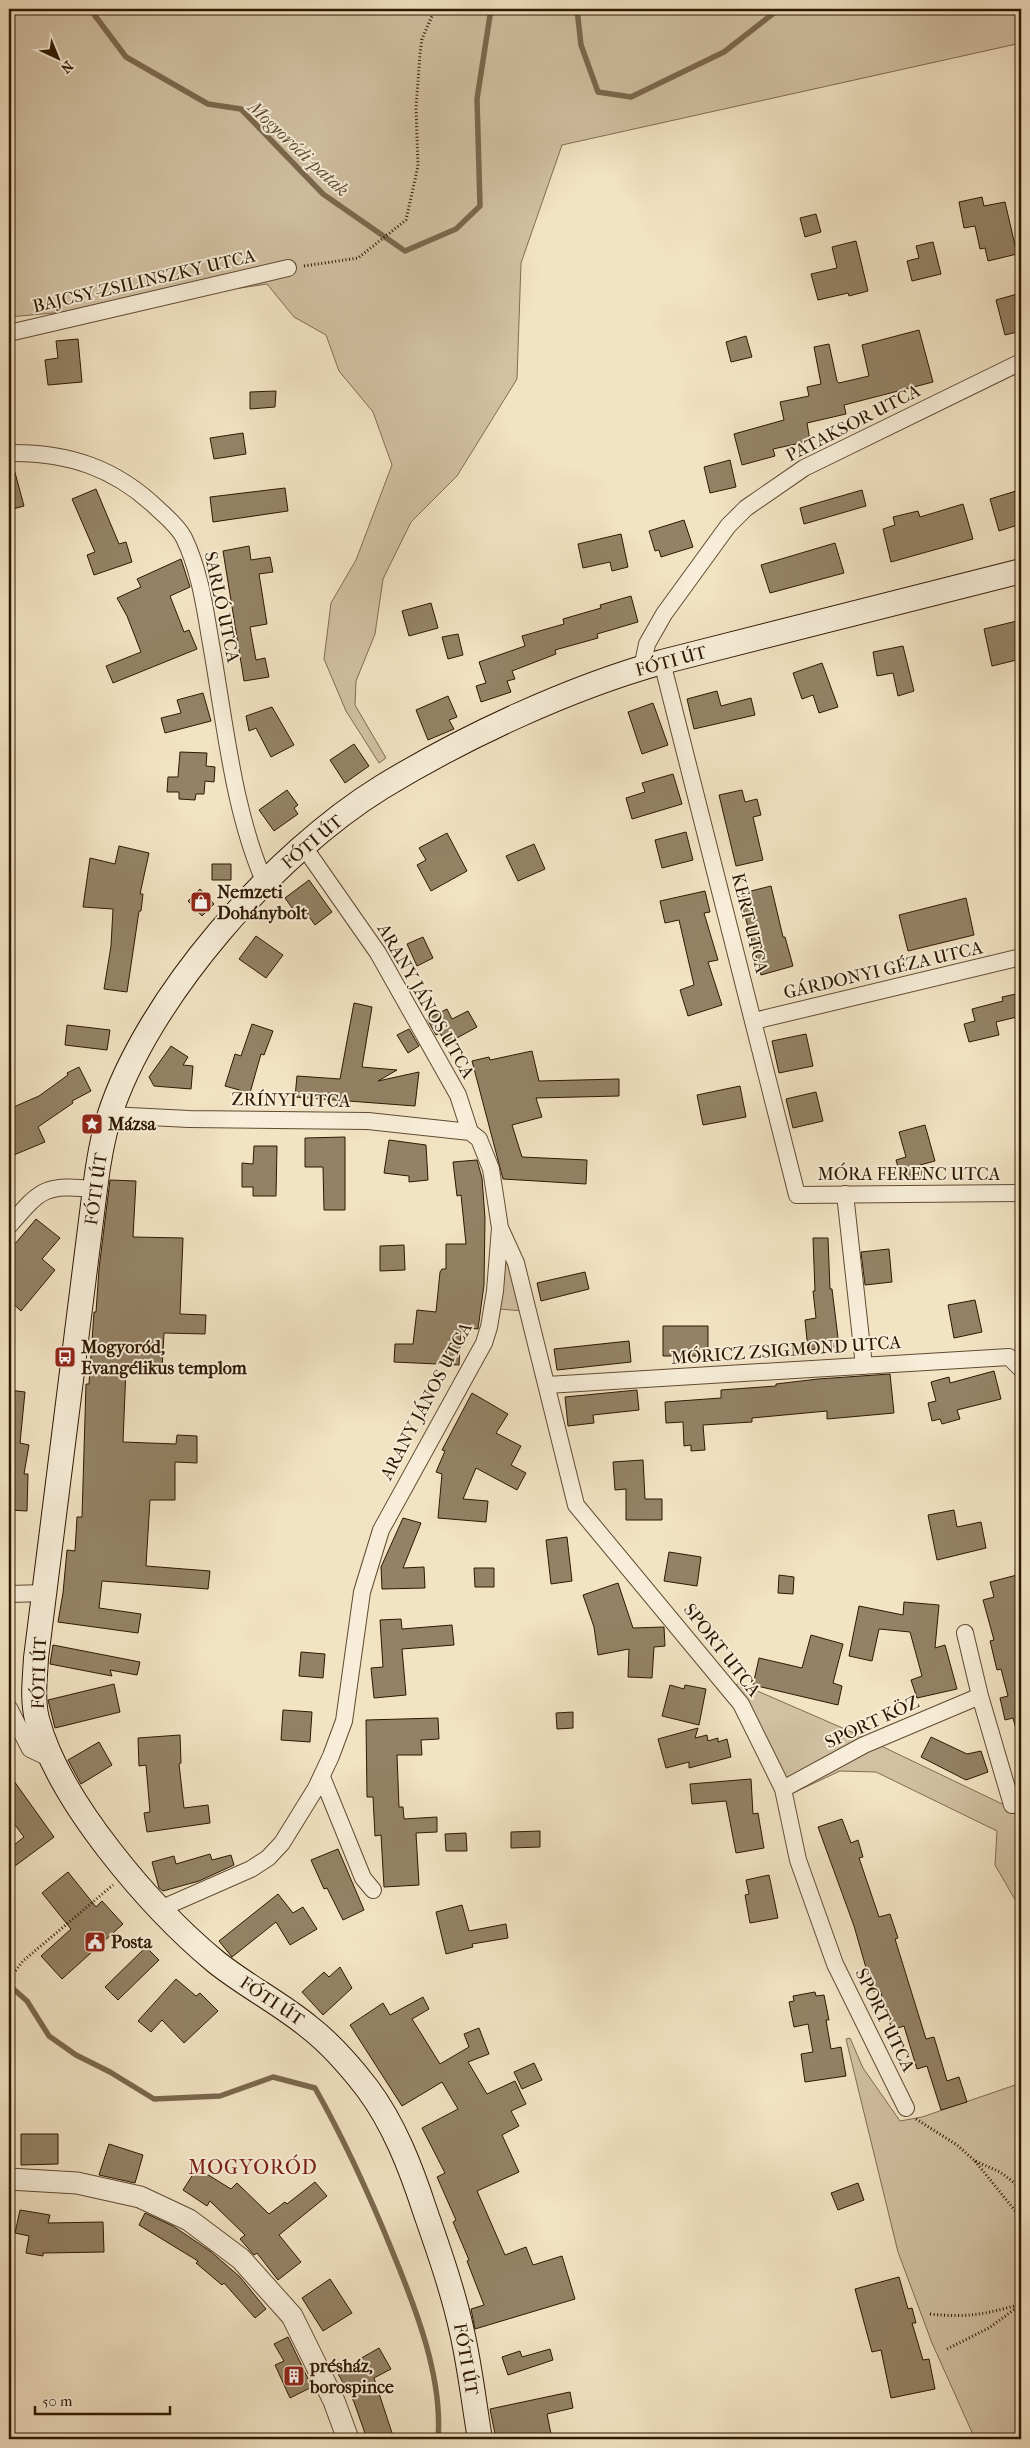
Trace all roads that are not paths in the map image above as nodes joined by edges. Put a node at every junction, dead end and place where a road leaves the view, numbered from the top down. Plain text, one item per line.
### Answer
1 (288, 268) road end
2 (9, 332) edge
3 (1021, 362) edge
4 (9, 453) edge
5 (1021, 571) edge
6 (652, 665) junction
7 (304, 847) junction
8 (264, 883) junction
9 (1021, 957) edge
10 (754, 1021) junction
11 (110, 1115) junction
12 (470, 1132) junction
13 (95, 1189) junction
14 (1021, 1193) edge
15 (845, 1194) junction
16 (797, 1195) joint
17 (9, 1226) edge
18 (500, 1228) junction
19 (864, 1366) junction
20 (1021, 1369) edge
21 (547, 1385) junction
22 (45, 1592) junction
23 (9, 1594) edge
24 (965, 1633) dead end
25 (980, 1696) junction
26 (9, 1708) edge
27 (53, 1760) junction
28 (322, 1777) junction
29 (783, 1789) junction
30 (1012, 1805) dead end
31 (372, 1890) dead end
32 (160, 1909) junction
33 (906, 2108) road end
34 (9, 2179) edge
35 (348, 2439) edge
36 (480, 2439) edge

1 - 2 street, BAJCSY-ZSILINSZKY UTCA
3 - 6 street, PATAKSOR UTCA
4 - 8 street, SARLÓ UTCA
5 - 6 main road, FÓTI ÚT
6 - 7 main road, FÓTI ÚT
6 - 10 street, KERT UTCA
7 - 8 main road, FÓTI ÚT
7 - 12 street, ARANY JÁNOS UTCA
8 - 11 main road, FÓTI ÚT
9 - 10 street, GÁRDONYI GÉZA UTCA
10 - 16 street, KERT UTCA
11 - 12 street, ZRÍNYI UTCA
11 - 13 main road, FÓTI ÚT
12 - 18 street, ARANY JÁNOS UTCA
13 - 17 street
13 - 22 main road, FÓTI ÚT
14 - 15 street, MÓRA FERENC UTCA
15 - 16 street, MÓRA FERENC UTCA
15 - 19 street
18 - 21 street, SPORT UTCA
18 - 28 street, ARANY JÁNOS UTCA
19 - 20 street, MÓRICZ ZSIGMOND UTCA
19 - 21 street, MÓRICZ ZSIGMOND UTCA
21 - 29 street, SPORT UTCA
22 - 23 street
22 - 27 main road, FÓTI ÚT
24 - 25 street
25 - 29 street, SPORT KÖZ
25 - 30 street
26 - 27 street
27 - 32 main road, FÓTI ÚT
28 - 31 street
28 - 32 street, ARANY JÁNOS UTCA
29 - 33 street, SPORT UTCA
32 - 36 main road, FÓTI ÚT
34 - 35 street

